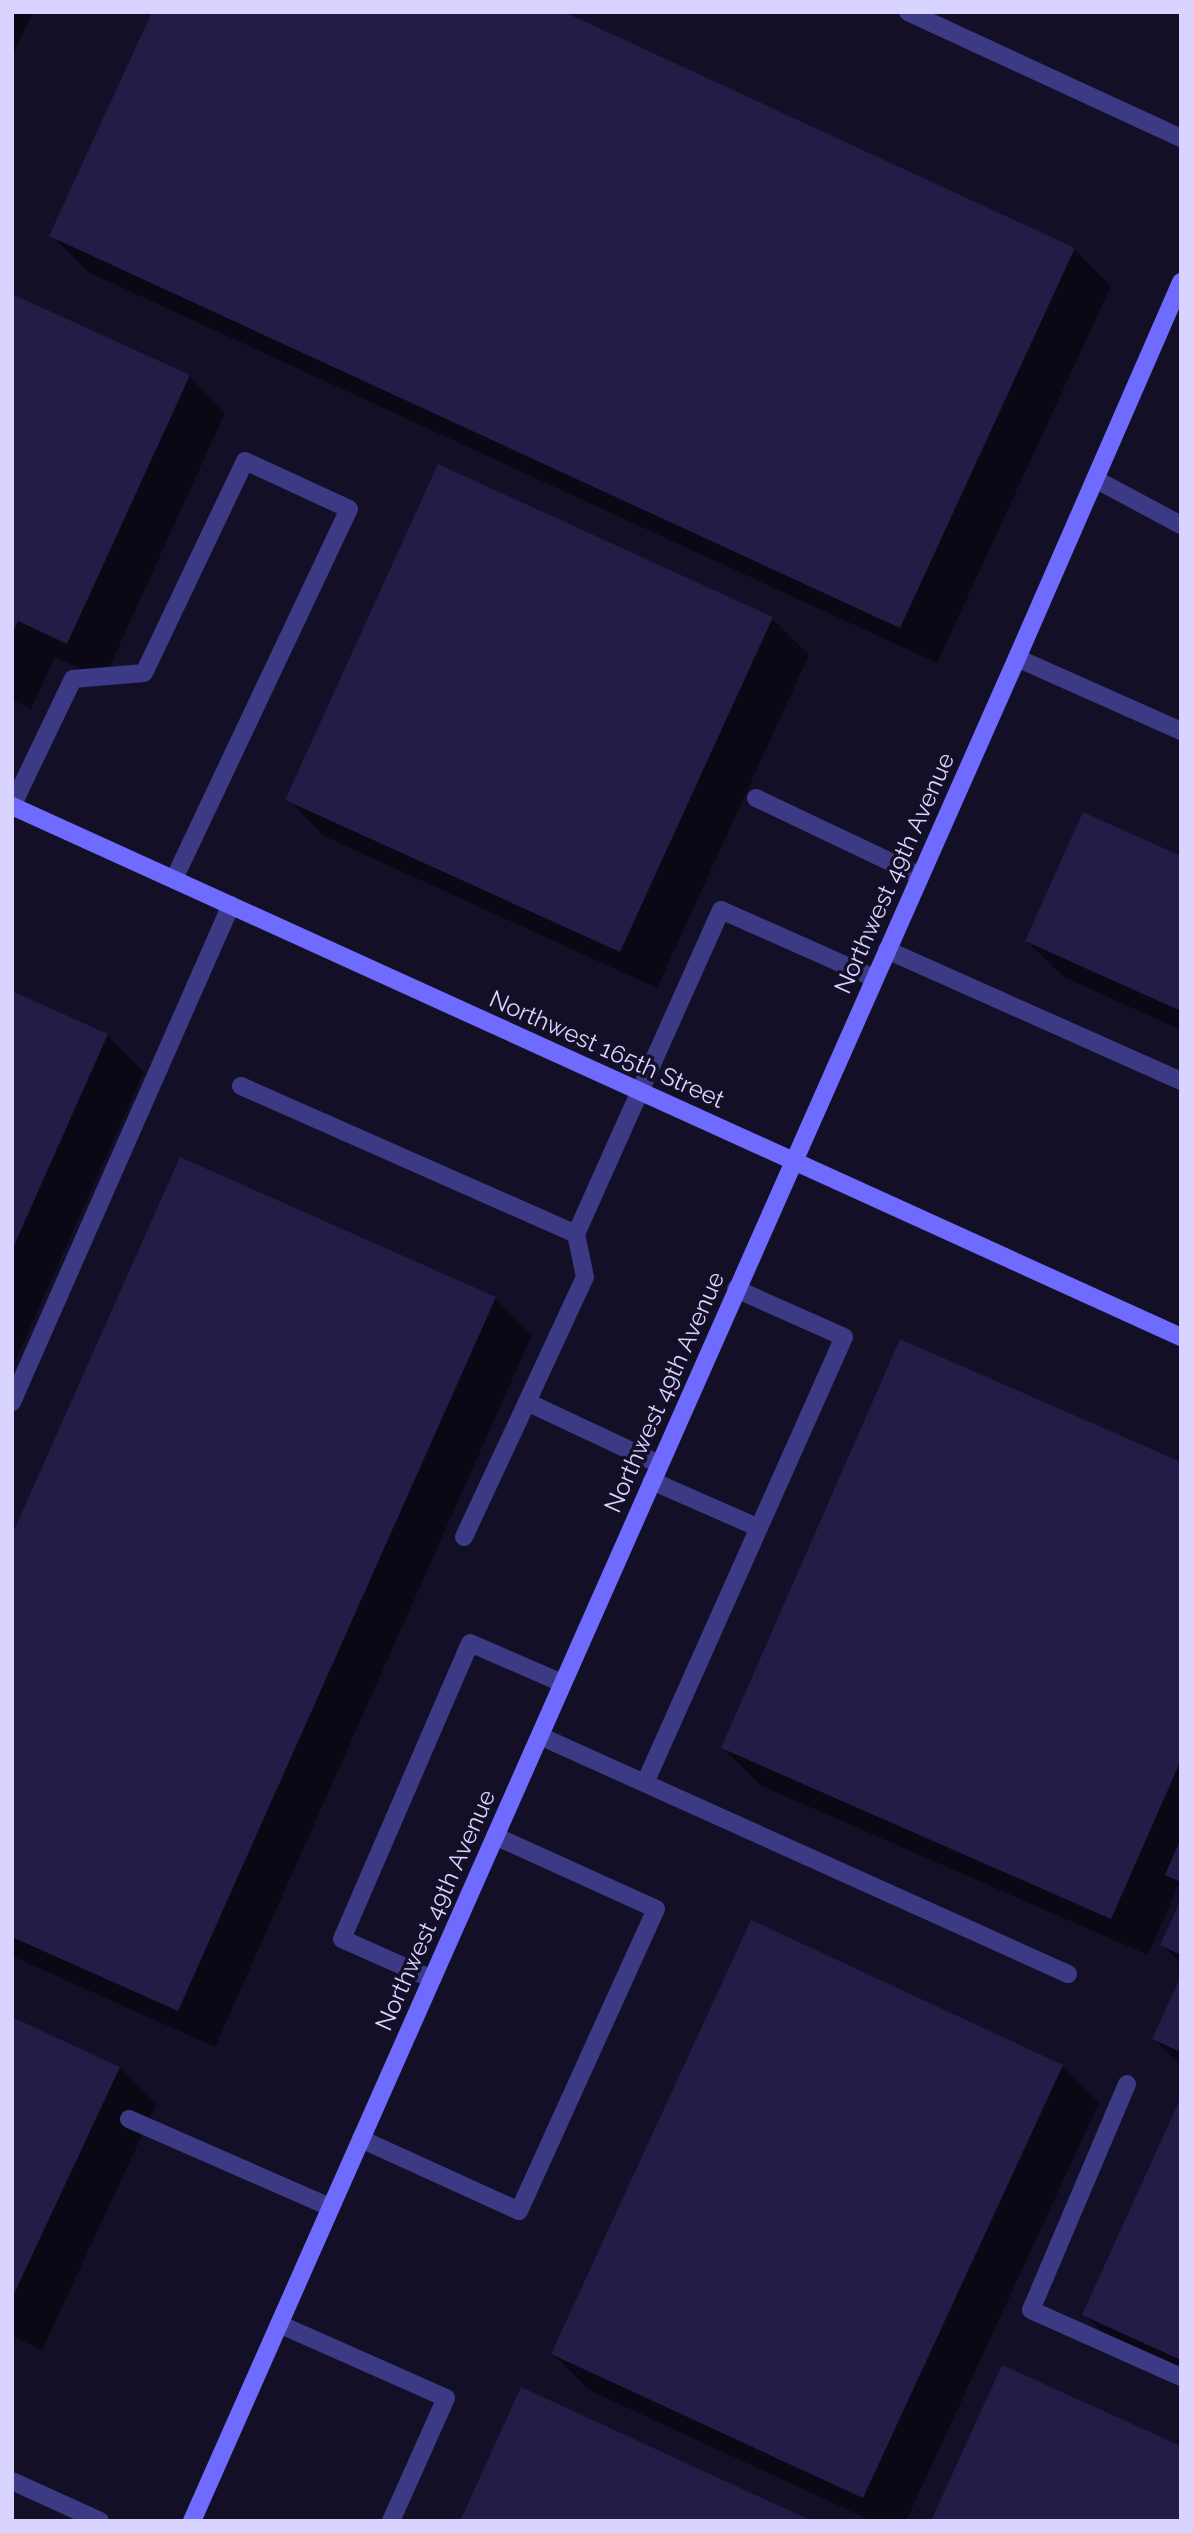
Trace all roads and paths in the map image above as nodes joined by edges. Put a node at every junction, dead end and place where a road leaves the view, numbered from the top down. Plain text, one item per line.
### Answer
1 (908, 12) edge
2 (1181, 138) edge
3 (1181, 282) edge
4 (1095, 479) junction
5 (1181, 524) edge
6 (1017, 658) junction
7 (1181, 732) edge
8 (756, 798) dead end
9 (12, 806) edge
10 (920, 876) junction
11 (174, 880) junction
12 (231, 905) junction
13 (887, 950) junction
14 (874, 978) junction
15 (1181, 1081) edge
16 (240, 1086) dead end
17 (639, 1091) junction
18 (793, 1161) junction
19 (576, 1234) junction
20 (736, 1289) junction
21 (1181, 1337) edge
22 (12, 1402) edge
23 (527, 1402) junction
24 (655, 1473) junction
25 (759, 1528) junction
26 (464, 1537) dead end
27 (562, 1683) junction
28 (540, 1736) junction
29 (645, 1783) junction
30 (495, 1836) junction
31 (1068, 1975) dead end
32 (432, 1979) junction
33 (1127, 2084) dead end
34 (129, 2119) dead end
35 (361, 2139) junction
36 (330, 2207) junction
37 (279, 2324) junction
38 (1181, 2377) edge
39 (12, 2481) edge
40 (100, 2521) edge
41 (192, 2521) edge
42 (391, 2521) edge

1 - 2 lane
3 - 4 street, Northwest 49th Avenue
4 - 5 lane
4 - 6 street, Northwest 49th Avenue
6 - 7 lane
6 - 10 street, Northwest 49th Avenue
8 - 10 lane
9 - 11 street, Northwest 165th Street
9 - 11 lane
10 - 13 street, Northwest 49th Avenue
11 - 12 street, Northwest 165th Street
12 - 17 street, Northwest 165th Street
12 - 22 lane
13 - 14 street, Northwest 49th Avenue
13 - 15 lane
14 - 17 lane
14 - 18 street, Northwest 49th Avenue
16 - 19 lane
17 - 18 street, Northwest 165th Street
17 - 19 lane
18 - 20 street, Northwest 49th Avenue
18 - 21 street, Northwest 165th Street
19 - 23 lane
20 - 24 street, Northwest 49th Avenue
20 - 25 lane
23 - 24 lane
23 - 26 lane
24 - 25 lane
24 - 27 street, Northwest 49th Avenue
25 - 29 lane
27 - 28 street, Northwest 49th Avenue
27 - 32 lane
28 - 29 lane
28 - 30 street, Northwest 49th Avenue
29 - 31 lane
30 - 32 street, Northwest 49th Avenue
30 - 35 lane
32 - 35 street, Northwest 49th Avenue
33 - 38 lane
34 - 36 lane
35 - 36 street, Northwest 49th Avenue
36 - 37 street, Northwest 49th Avenue
37 - 41 street, Northwest 49th Avenue
37 - 42 lane
39 - 40 lane

